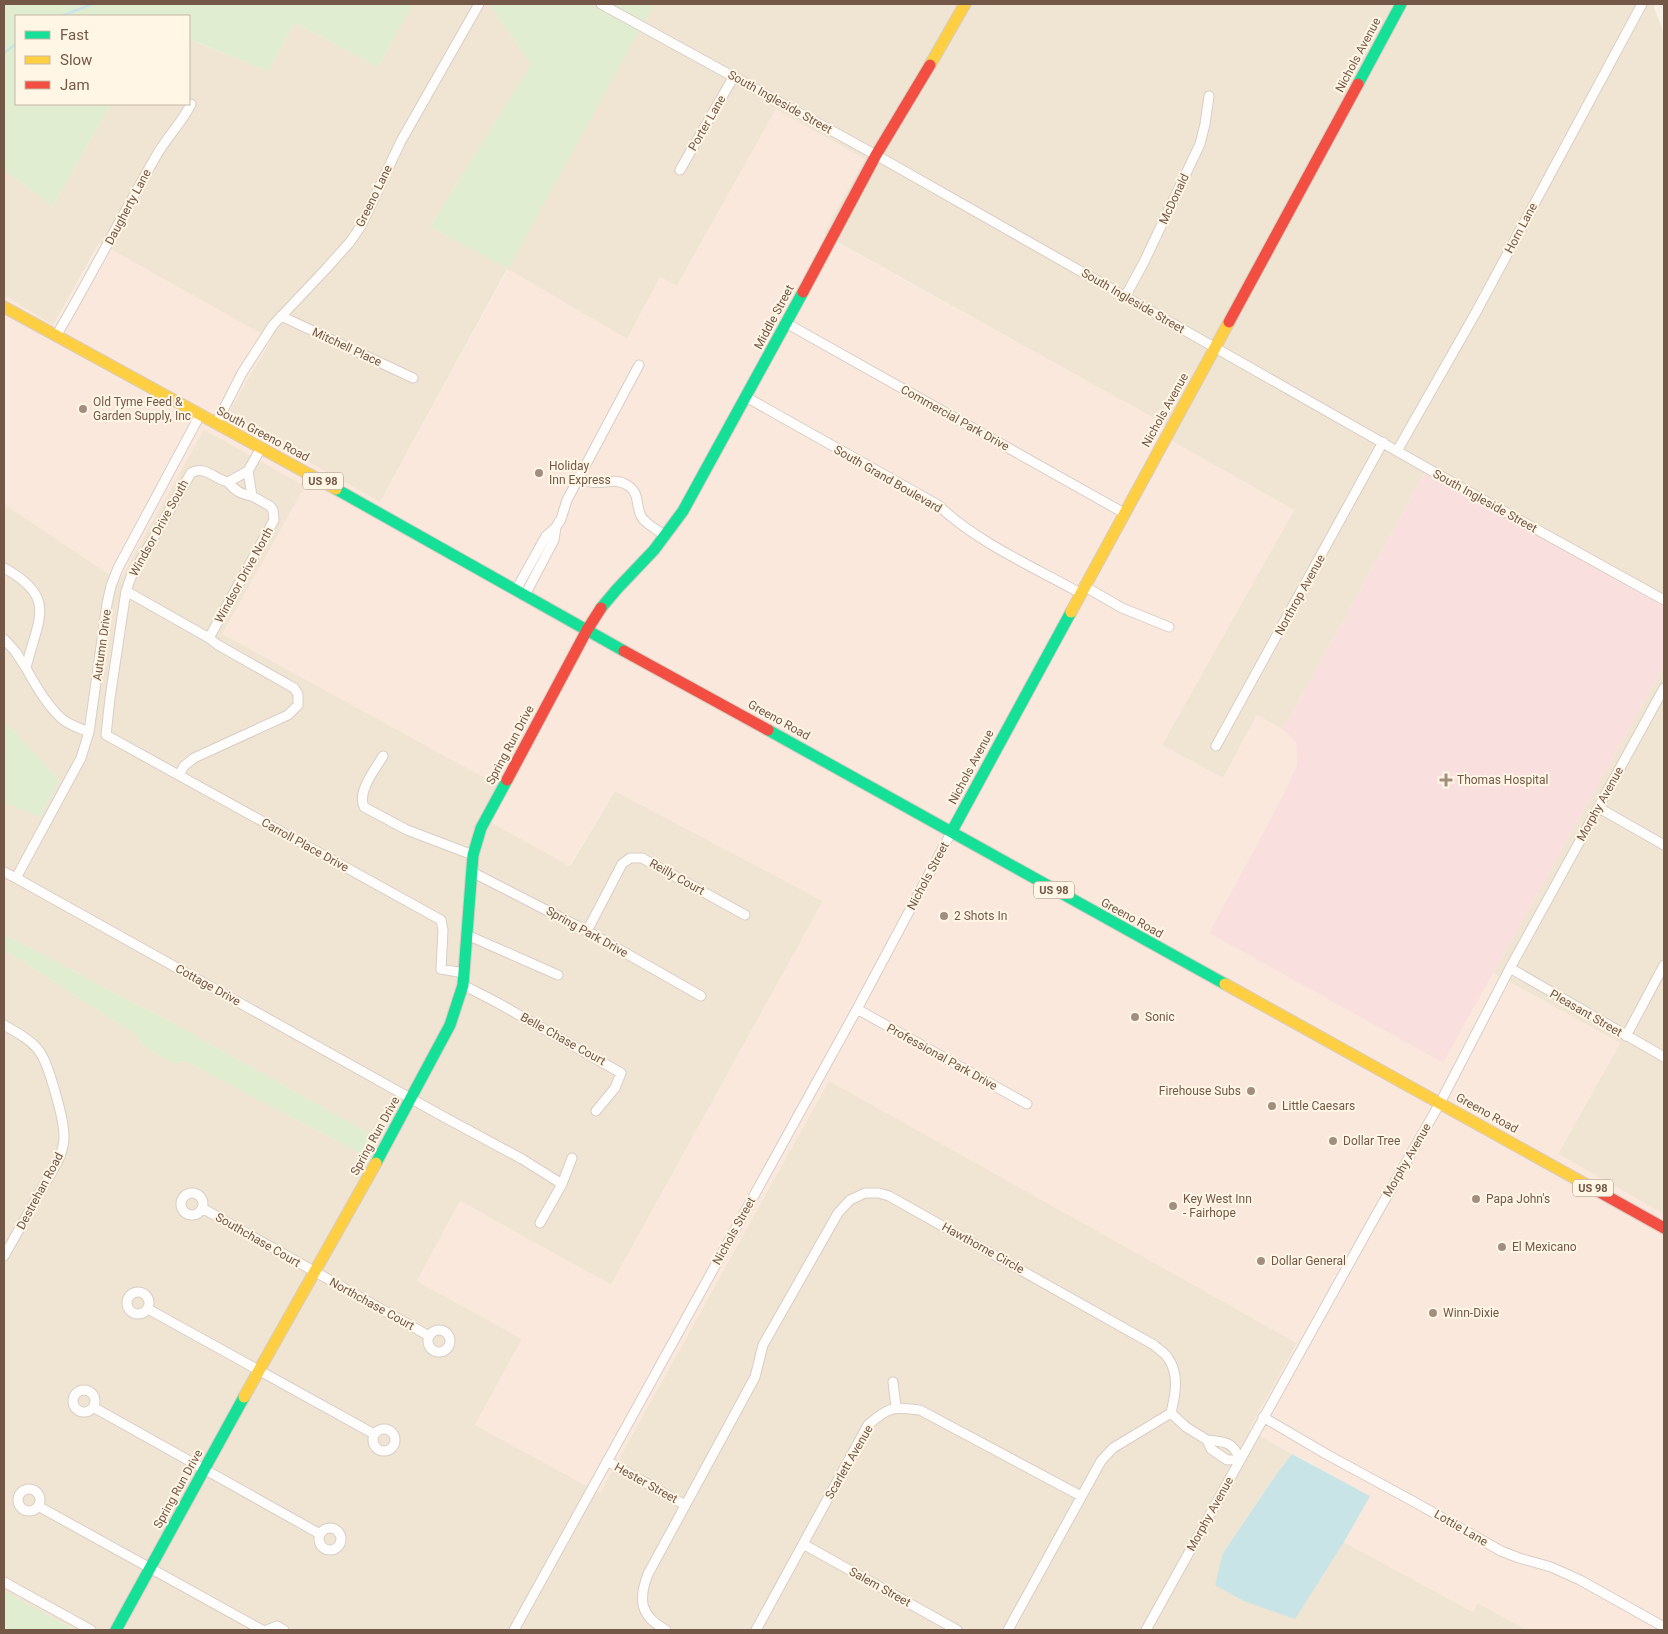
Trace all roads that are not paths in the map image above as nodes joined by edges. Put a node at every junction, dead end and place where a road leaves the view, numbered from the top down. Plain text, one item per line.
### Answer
1 (479, 4) edge
2 (601, 4) edge
3 (965, 4) edge
4 (1401, 4) edge
5 (1642, 4) edge
6 (734, 76) junction
7 (1209, 96) dead end
8 (191, 104) dead end
9 (876, 155) junction
10 (680, 170) dead end
11 (1125, 297) junction
12 (4, 306) edge
13 (281, 316) junction
14 (786, 324) junction
15 (56, 336) junction
16 (1215, 348) junction
17 (639, 365) dead end
18 (413, 378) dead end
19 (746, 397) junction
20 (200, 416) junction
21 (216, 424) junction
22 (1383, 442) junction
23 (260, 448) junction
24 (1397, 451) junction
25 (248, 471) junction
26 (579, 477) junction
27 (228, 482) junction
28 (252, 496) junction
29 (1124, 513) junction
30 (664, 536) junction
31 (4, 568) edge
32 (1082, 590) junction
33 (126, 591) junction
34 (520, 592) junction
35 (1664, 600) edge
36 (1169, 627) dead end
37 (587, 630) junction
38 (209, 638) junction
39 (4, 639) edge
40 (26, 668) junction
41 (1664, 688) edge
42 (89, 732) junction
43 (106, 735) joint
44 (1216, 746) dead end
45 (383, 756) dead end
46 (179, 775) junction
47 (1599, 808) junction
48 (952, 831) junction
49 (1664, 845) edge
50 (473, 855) junction
51 (4, 872) edge
52 (472, 872) junction
53 (16, 878) junction
54 (745, 915) dead end
55 (587, 931) junction
56 (467, 934) junction
57 (1664, 965) edge
58 (1510, 968) junction
59 (464, 973) junction
60 (558, 975) dead end
61 (463, 985) junction
62 (701, 996) dead end
63 (857, 1009) junction
64 (4, 1025) edge
65 (1626, 1036) junction
66 (1664, 1057) edge
67 (412, 1098) junction
68 (1440, 1103) junction
69 (1027, 1104) dead end
70 (596, 1111) dead end
71 (572, 1158) dead end
72 (562, 1184) junction
73 (202, 1208) dead end
74 (540, 1223) dead end
75 (1664, 1228) edge
76 (4, 1256) edge
77 (314, 1273) junction
78 (148, 1309) dead end
79 (429, 1336) dead end
80 (259, 1370) junction
81 (893, 1382) dead end
82 (93, 1407) dead end
83 (896, 1407) junction
84 (1171, 1413) junction
85 (1263, 1418) junction
86 (374, 1434) dead end
87 (1207, 1440) junction
88 (1240, 1459) junction
89 (607, 1461) junction
90 (204, 1468) junction
91 (1081, 1496) junction
92 (685, 1505) junction
93 (38, 1506) dead end
94 (320, 1534) dead end
95 (802, 1544) junction
96 (151, 1568) junction
97 (4, 1582) edge
98 (1664, 1627) edge
99 (91, 1630) edge
100 (116, 1630) edge
101 (262, 1630) edge
102 (267, 1630) edge
103 (284, 1630) edge
104 (514, 1630) edge
105 (666, 1630) edge
106 (756, 1630) edge
107 (957, 1630) edge
108 (1008, 1630) edge
109 (1146, 1630) edge

1 - 13 street, Greeno Lane
2 - 6 street, South Ingleside Street
3 - 9 street, Middle Street
4 - 16 street, Nichols Avenue
5 - 24 street, Horn Lane
6 - 9 street, South Ingleside Street
6 - 10 street, Porter Lane
7 - 11 street, McDonald
8 - 15 street, Daugherty Lane
9 - 11 street, South Ingleside Street
9 - 14 street, Middle Street
11 - 16 street, South Ingleside Street
12 - 15 street, South Greeno Road / US 98
13 - 18 street, Mitchell Place
13 - 21 street, Greeno Lane
14 - 19 street, Middle Street
14 - 29 street, Commercial Park Drive
15 - 20 street, South Greeno Road / US 98
16 - 22 street, South Ingleside Street
16 - 29 street, Nichols Avenue
17 - 26 street
19 - 30 street, Middle Street
19 - 32 street, South Grand Boulevard
20 - 21 street, South Greeno Road / US 98
20 - 42 street, Autumn Drive
21 - 23 street, South Greeno Road / US 98
22 - 24 street, South Ingleside Street
22 - 44 street, Northrop Avenue
23 - 25 street
23 - 34 street, South Greeno Road / US 98
24 - 35 street, South Ingleside Street
25 - 27 street
25 - 28 street
26 - 30 street
26 - 34 street
27 - 28 street, Windsor Drive South
27 - 33 street, Windsor Drive South
28 - 38 street, Windsor Drive North
29 - 32 street, Nichols Avenue
30 - 37 street, Middle Street
31 - 40 street
32 - 36 street, South Grand Boulevard
32 - 48 street, Nichols Avenue
33 - 38 street
33 - 43 street, Windsor Drive South
34 - 37 street, South Greeno Road / US 98
37 - 48 street, Greeno Road / US 98
37 - 50 street, Spring Run Drive
38 - 46 street, Windsor Drive North
39 - 40 street
40 - 42 street
41 - 47 street, Morphy Avenue
42 - 53 street, Autumn Drive
43 - 46 street, Carroll Place Drive
45 - 50 street
46 - 59 street, Carroll Place Drive
47 - 49 street
47 - 58 street, Morphy Avenue
48 - 63 street, Nichols Street
48 - 68 street, Greeno Road / US 98
50 - 52 street, Spring Run Drive
51 - 53 street, Cottage Drive
52 - 55 street, Spring Park Drive
52 - 56 street, Spring Run Drive
53 - 67 street, Cottage Drive
54 - 55 street, Reilly Court
55 - 62 street, Spring Park Drive
56 - 59 street, Spring Run Drive
56 - 60 street
57 - 65 street
58 - 65 street, Pleasant Street
58 - 68 street, Morphy Avenue
59 - 61 street, Spring Run Drive
61 - 67 street, Spring Run Drive
61 - 70 street, Belle Chase Court
63 - 69 street, Professional Park Drive
63 - 89 street, Nichols Street
64 - 76 street, Destrehan Road
65 - 66 street, Pleasant Street
67 - 72 street, Cottage Drive
67 - 77 street, Spring Run Drive
68 - 75 street, Greeno Road / US 98
68 - 85 street, Morphy Avenue
71 - 72 street
72 - 74 street
73 - 77 street, Southchase Court
77 - 79 street, Northchase Court
77 - 80 street, Spring Run Drive
78 - 80 street
80 - 86 street
80 - 90 street, Spring Run Drive
81 - 83 street
82 - 90 street
83 - 91 street
83 - 95 street, Scarlett Avenue
84 - 87 street
84 - 91 street
84 - 92 street, Hawthorne Circle
85 - 88 street, Morphy Avenue
85 - 98 street, Lottie Lane
87 - 88 street
87 - 88 street
88 - 109 street, Morphy Avenue
89 - 92 street, Hester Street
89 - 104 street, Nichols Street
90 - 94 street
90 - 96 street, Spring Run Drive
91 - 108 street
92 - 105 street, Hawthorne Circle
93 - 96 street
95 - 106 street, Scarlett Avenue
95 - 107 street, Salem Street
96 - 100 street, Spring Run Drive
96 - 101 street
97 - 99 street
102 - 103 street

